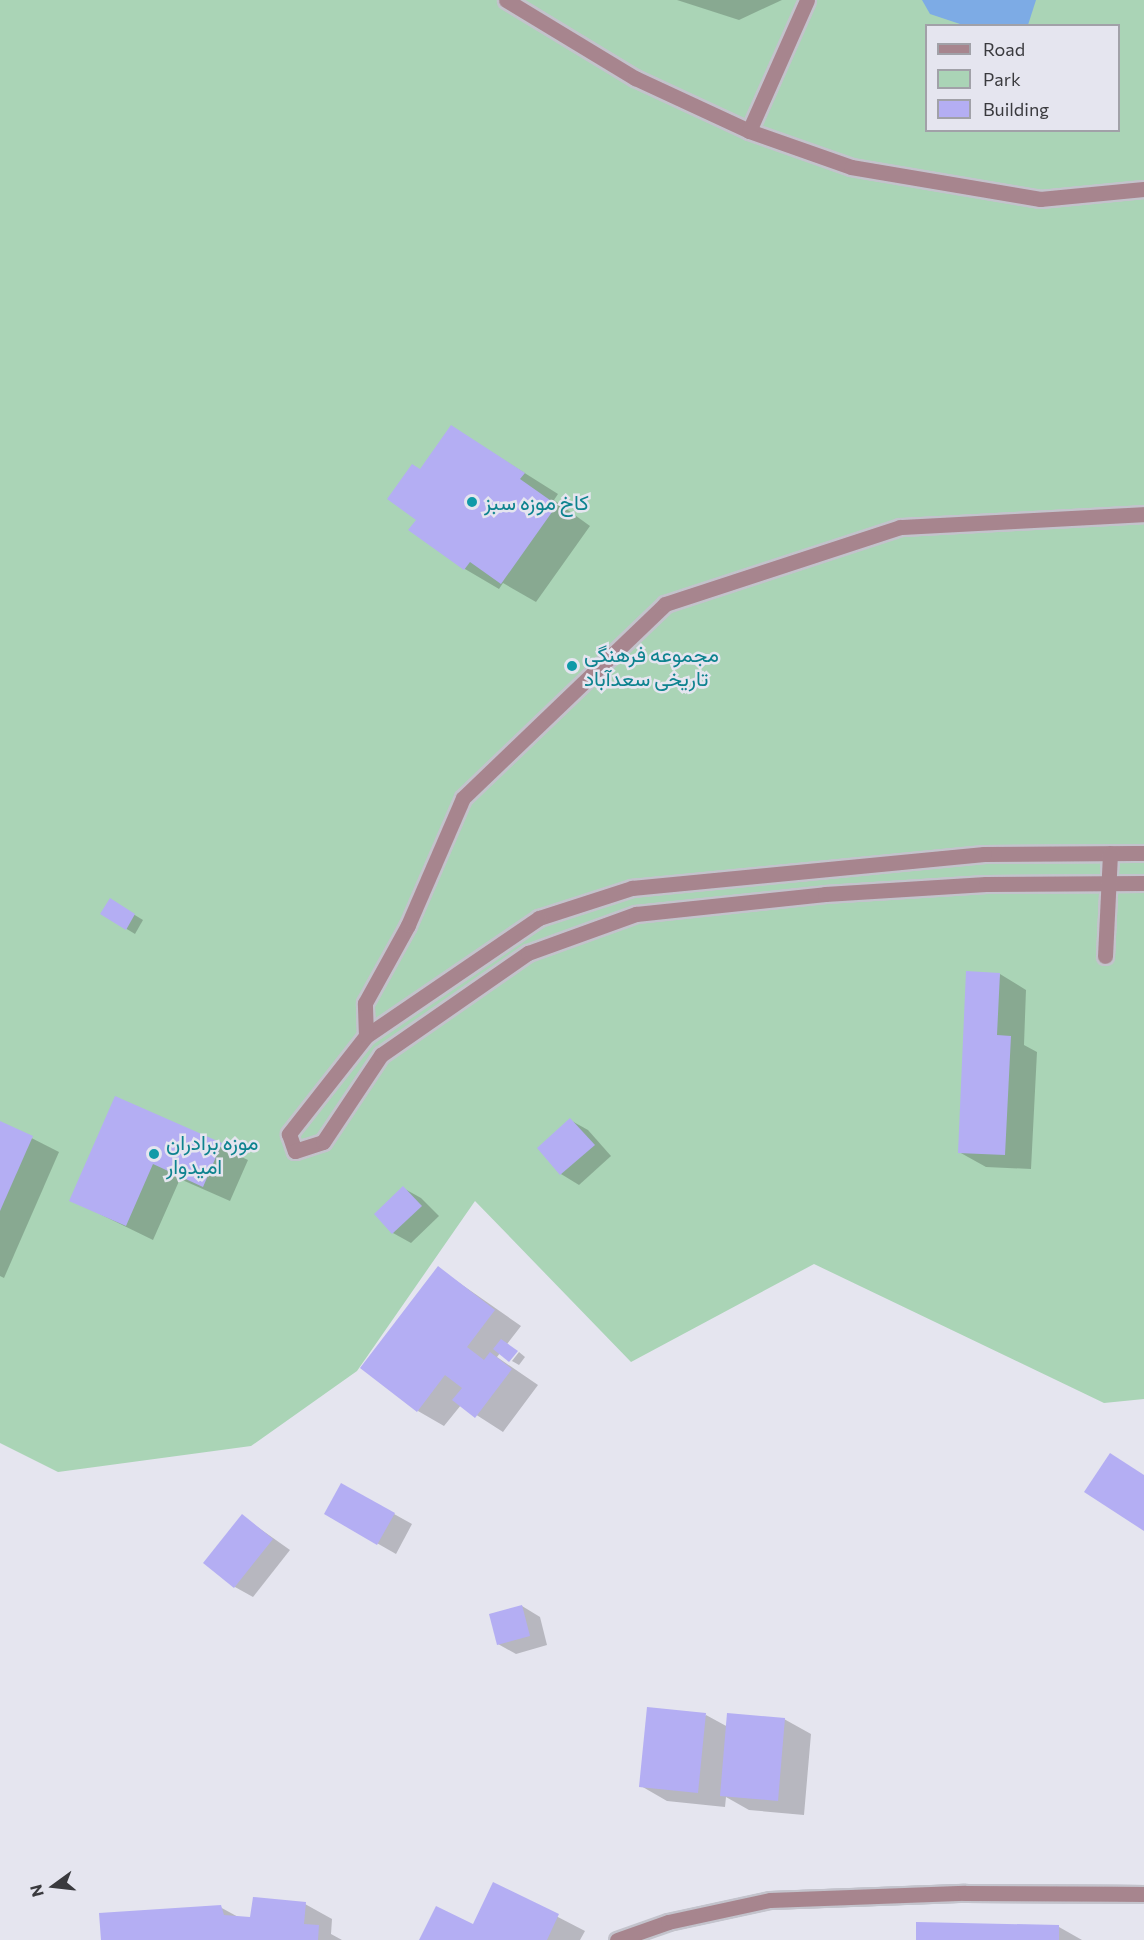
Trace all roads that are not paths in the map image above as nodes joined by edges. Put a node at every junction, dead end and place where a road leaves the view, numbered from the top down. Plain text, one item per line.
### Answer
1 (506, 0) edge
2 (807, 0) edge
3 (749, 130) junction
4 (1144, 189) edge
5 (1144, 514) edge
6 (1110, 853) junction
7 (1144, 853) edge
8 (1144, 883) edge
9 (1108, 884) junction
10 (1105, 956) dead end
11 (366, 1036) junction
12 (1144, 1894) edge
13 (617, 1940) edge

1 - 3 lane
2 - 3 lane
3 - 4 lane
5 - 11 lane
6 - 7 lane
6 - 9 lane
6 - 11 lane
8 - 9 lane
9 - 10 lane
9 - 11 lane
12 - 13 lane

